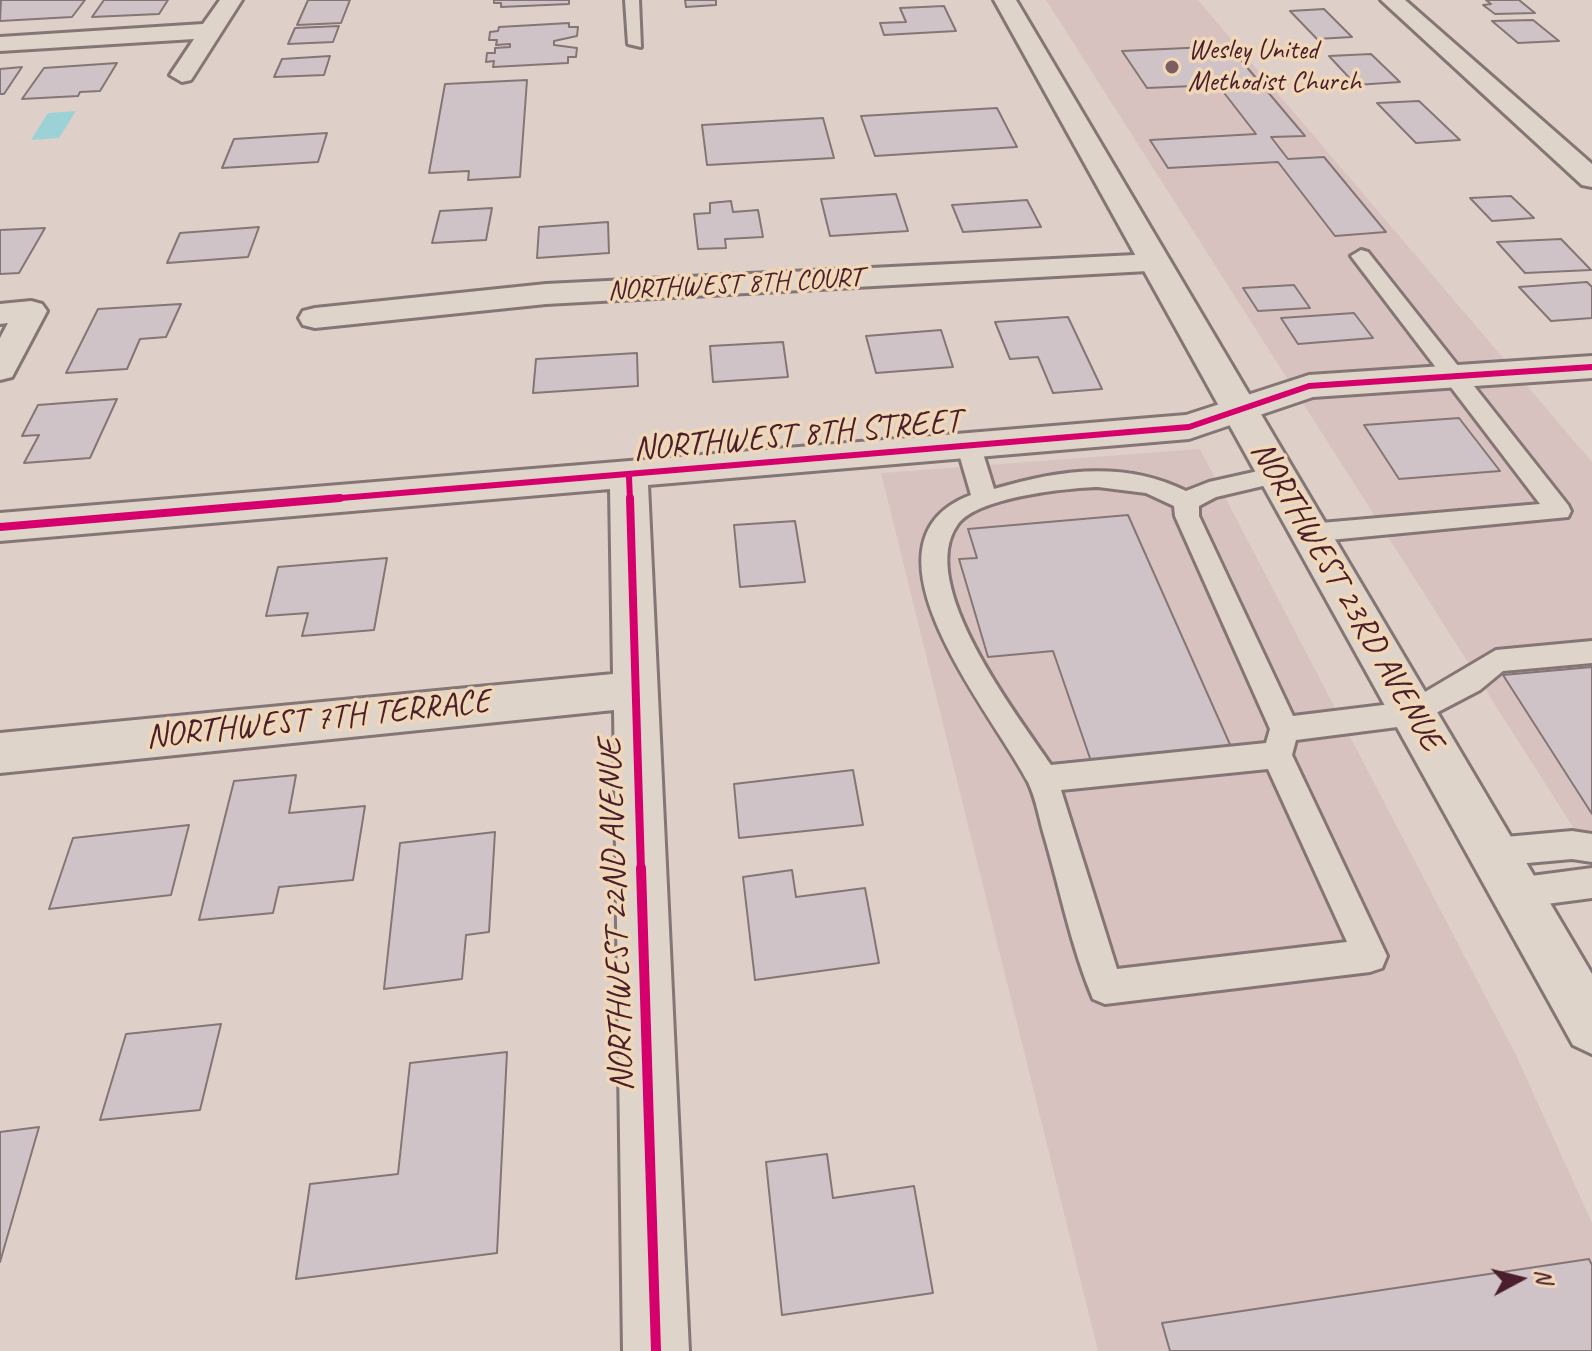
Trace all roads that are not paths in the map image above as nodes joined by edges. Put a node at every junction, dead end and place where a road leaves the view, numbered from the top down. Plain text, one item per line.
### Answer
1 (231, 0) edge
2 (632, 0) edge
3 (1005, 0) edge
4 (1392, 0) edge
5 (210, 31) junction
6 (100, 39) junction
7 (0, 44) edge
8 (636, 44) dead end
9 (196, 52) junction
10 (182, 75) dead end
11 (1592, 179) edge
12 (1361, 256) dead end
13 (1155, 263) junction
14 (0, 314) edge
15 (315, 318) dead end
16 (1592, 367) edge
17 (0, 369) edge
18 (1455, 376) junction
19 (1239, 410) junction
20 (969, 447) junction
21 (1276, 475) junction
22 (629, 477) junction
23 (985, 500) junction
24 (1186, 502) junction
25 (0, 527) edge
26 (1309, 533) junction
27 (1592, 652) edge
28 (636, 690) junction
29 (1413, 713) junction
30 (1281, 742) junction
31 (0, 753) edge
32 (1043, 779) junction
33 (1592, 848) edge
34 (1494, 852) junction
35 (1592, 883) edge
36 (1516, 893) junction
37 (1592, 1026) edge
38 (656, 1351) edge

1 - 5 street
2 - 8 lane
3 - 13 street, NORTHWEST 23RD AVENUE
4 - 11 street
5 - 6 street
5 - 9 street
6 - 7 street
6 - 9 street
9 - 10 street
12 - 18 lane
13 - 15 street, NORTHWEST 8TH COURT
13 - 19 street, NORTHWEST 23RD AVENUE
14 - 17 street
16 - 18 street, NORTHWEST 8TH STREET
18 - 19 street, NORTHWEST 8TH STREET
18 - 26 lane
19 - 20 street, NORTHWEST 8TH STREET
19 - 21 street, NORTHWEST 23RD AVENUE
20 - 22 street, NORTHWEST 8TH STREET
20 - 23 lane
21 - 24 lane
21 - 26 street, NORTHWEST 23RD AVENUE
22 - 25 street, NORTHWEST 8TH STREET
22 - 28 street, NORTHWEST 22ND AVENUE
23 - 24 lane
23 - 32 lane
24 - 30 lane
26 - 29 street, NORTHWEST 23RD AVENUE
27 - 29 lane
28 - 31 street, NORTHWEST 7TH TERRACE
28 - 38 street, NORTHWEST 22ND AVENUE
29 - 30 lane
29 - 34 street, NORTHWEST 23RD AVENUE
30 - 32 lane
30 - 32 lane
33 - 34 lane
34 - 36 street, NORTHWEST 23RD AVENUE
35 - 36 lane
36 - 37 street, NORTHWEST 23RD AVENUE

